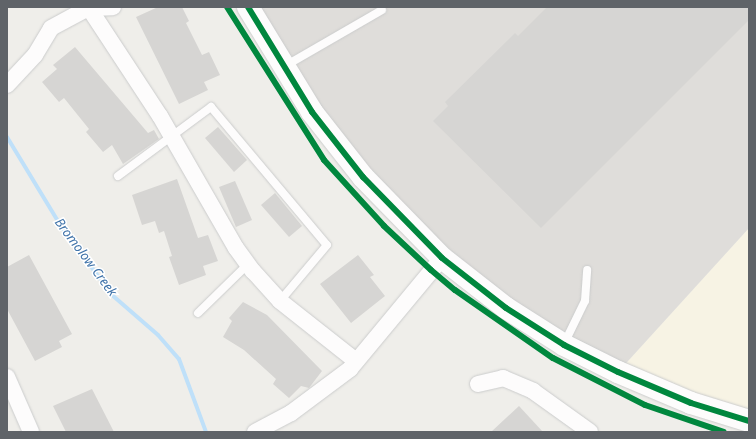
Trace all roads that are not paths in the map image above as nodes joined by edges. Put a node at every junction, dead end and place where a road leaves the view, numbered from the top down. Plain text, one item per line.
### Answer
1 (113, 7) edge
2 (248, 7) edge
3 (90, 8) edge
4 (382, 10) dead end
5 (284, 67) junction
6 (7, 85) edge
7 (172, 137) junction
8 (118, 176) dead end
9 (442, 258) junction
10 (248, 264) junction
11 (587, 270) dead end
12 (280, 301) junction
13 (198, 313) dead end
14 (564, 345) junction
15 (356, 361) junction
16 (7, 377) edge
17 (478, 384) dead end
18 (749, 421) edge
19 (31, 432) edge
20 (255, 432) edge
21 (590, 432) edge

1 - 3 street
2 - 5 street
3 - 6 street
3 - 7 street
4 - 5 lane
5 - 9 street
7 - 8 lane
7 - 10 street
7 - 12 lane
9 - 14 street
9 - 15 street
10 - 12 street
10 - 13 lane
11 - 14 lane
12 - 15 street
14 - 18 street
15 - 20 street
16 - 19 street
17 - 21 street

